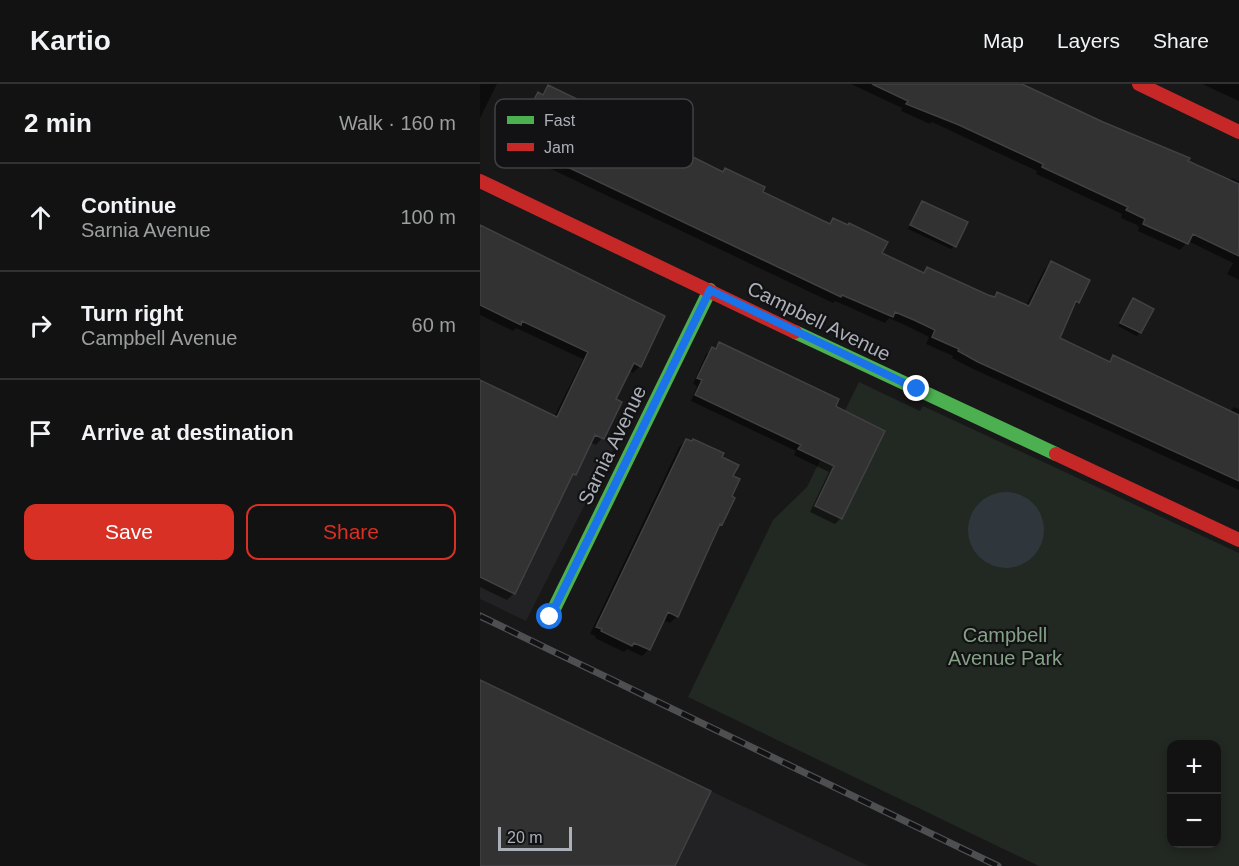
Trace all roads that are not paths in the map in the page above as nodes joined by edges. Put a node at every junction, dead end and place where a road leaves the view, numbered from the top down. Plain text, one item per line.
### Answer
1 (1139, 84) edge
2 (1239, 132) edge
3 (480, 181) edge
4 (710, 290) junction
5 (1239, 540) edge
6 (550, 617) dead end

1 - 2 street
3 - 4 street, Campbell Avenue
4 - 5 street, Campbell Avenue
4 - 6 street, Sarnia Avenue

